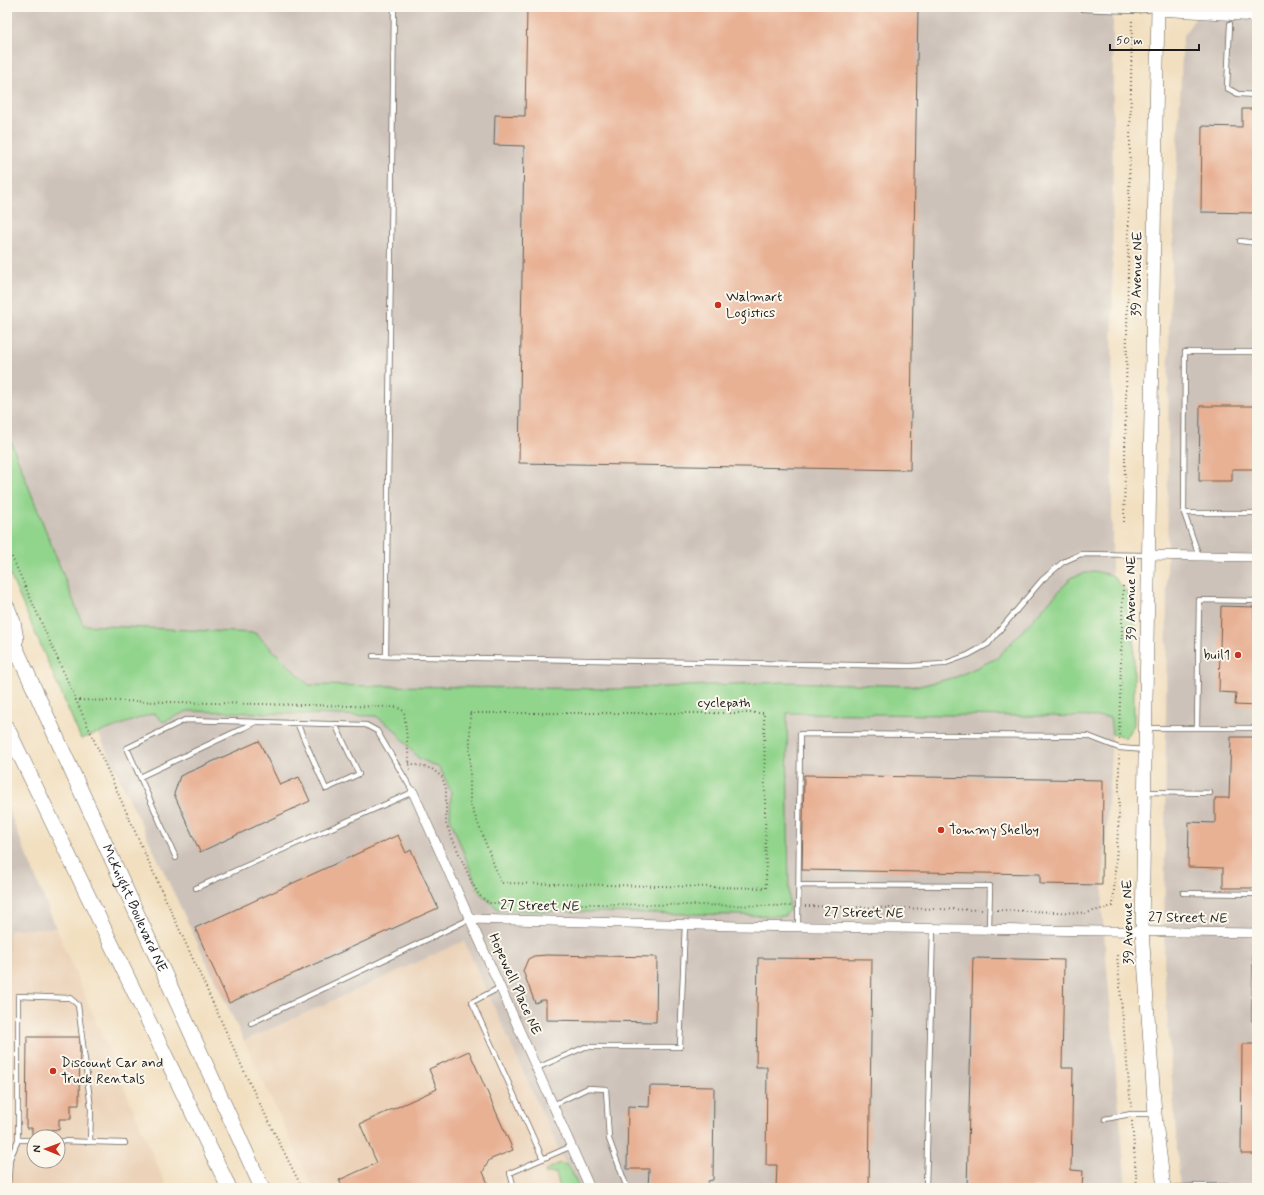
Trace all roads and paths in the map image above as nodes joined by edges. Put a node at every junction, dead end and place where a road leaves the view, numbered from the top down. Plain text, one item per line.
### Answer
1 (394, 7) edge
2 (1083, 7) edge
3 (1158, 8) edge
4 (1132, 11) junction
5 (1257, 15) edge
6 (1230, 24) dead end
7 (1257, 95) edge
8 (1240, 241) dead end
9 (1257, 243) edge
10 (1257, 352) edge
11 (1184, 513) junction
12 (1257, 513) edge
13 (1124, 522) dead end
14 (7, 546) edge
15 (1148, 555) junction
16 (1199, 556) junction
17 (1257, 557) edge
18 (1257, 601) edge
19 (7, 607) edge
20 (7, 629) edge
21 (18, 652) junction
22 (373, 656) dead end
23 (386, 656) junction
24 (257, 722) junction
25 (297, 723) junction
26 (335, 724) junction
27 (7, 728) edge
28 (1146, 728) junction
29 (1197, 728) junction
30 (1257, 728) edge
31 (1146, 750) junction
32 (409, 763) dead end
33 (140, 777) junction
34 (413, 792) junction
35 (1145, 792) junction
36 (1210, 793) dead end
37 (176, 858) dead end
38 (501, 883) joint
39 (799, 884) junction
40 (196, 888) dead end
41 (1183, 893) dead end
42 (1257, 894) edge
43 (799, 906) junction
44 (1113, 906) dead end
45 (989, 910) junction
46 (471, 919) junction
47 (685, 924) junction
48 (798, 926) junction
49 (933, 928) junction
50 (990, 929) junction
51 (1142, 930) junction
52 (1256, 933) edge
53 (1117, 955) dead end
54 (501, 987) junction
55 (1254, 1019) dead end
56 (251, 1023) dead end
57 (537, 1068) junction
58 (553, 1105) junction
59 (1131, 1114) junction
60 (1155, 1114) junction
61 (1105, 1119) dead end
62 (18, 1140) junction
63 (26, 1140) edge
64 (66, 1140) edge
65 (90, 1142) junction
66 (125, 1143) dead end
67 (572, 1146) junction
68 (543, 1158) junction
69 (1257, 1187) edge
70 (8, 1188) edge
71 (229, 1188) edge
72 (262, 1188) edge
73 (302, 1188) edge
74 (514, 1188) edge
75 (590, 1188) edge
76 (627, 1188) edge
77 (926, 1188) edge
78 (1137, 1188) edge
79 (1164, 1188) edge
80 (1168, 1188) edge

1 - 23 lane
2 - 4 lane
3 - 4 lane
3 - 5 street
3 - 15 street, 39 Avenue NE
4 - 13 path
6 - 7 lane
8 - 9 lane
10 - 11 lane
11 - 12 lane
11 - 16 lane
14 - 73 path
15 - 16 street
15 - 23 lane
15 - 28 street, 39 Avenue NE
16 - 17 street
18 - 29 lane
19 - 21 main road
20 - 21 main road, McKnight Boulevard NE
21 - 72 main road, McKnight Boulevard NE
22 - 23 lane
24 - 25 lane
24 - 33 lane
24 - 33 lane
25 - 26 lane
25 - 26 lane
26 - 34 lane
27 - 71 main road
28 - 29 lane
28 - 31 street, 39 Avenue NE
29 - 30 lane
31 - 35 street, 39 Avenue NE
31 - 39 lane
32 - 43 path
33 - 37 lane
34 - 40 lane
34 - 46 street, Hopewell Place NE
35 - 36 lane
35 - 51 street, 39 Avenue NE
38 - 38 path, cyclepath
39 - 43 lane
39 - 45 lane
41 - 42 lane
43 - 45 path
43 - 48 lane
44 - 45 path
45 - 50 lane
46 - 47 street, 27 Street NE
46 - 54 street, Hopewell Place NE
46 - 56 lane
47 - 48 street, 27 Street NE
47 - 57 lane
48 - 49 street, 27 Street NE
49 - 50 street, 27 Street NE
49 - 77 lane
50 - 51 street, 27 Street NE
51 - 52 street, 27 Street NE
51 - 60 street, 39 Avenue NE
52 - 55 lane
53 - 59 path
54 - 57 street, Hopewell Place NE
54 - 68 lane
57 - 58 street, Hopewell Place NE
58 - 67 street, Hopewell Place NE
58 - 76 lane
59 - 60 lane
59 - 61 lane
59 - 78 path
60 - 79 street, 39 Avenue NE
62 - 63 lane
62 - 65 lane
62 - 70 lane
64 - 65 lane
65 - 66 lane
67 - 68 lane
67 - 75 street, Hopewell Place NE
68 - 74 lane
69 - 80 lane

